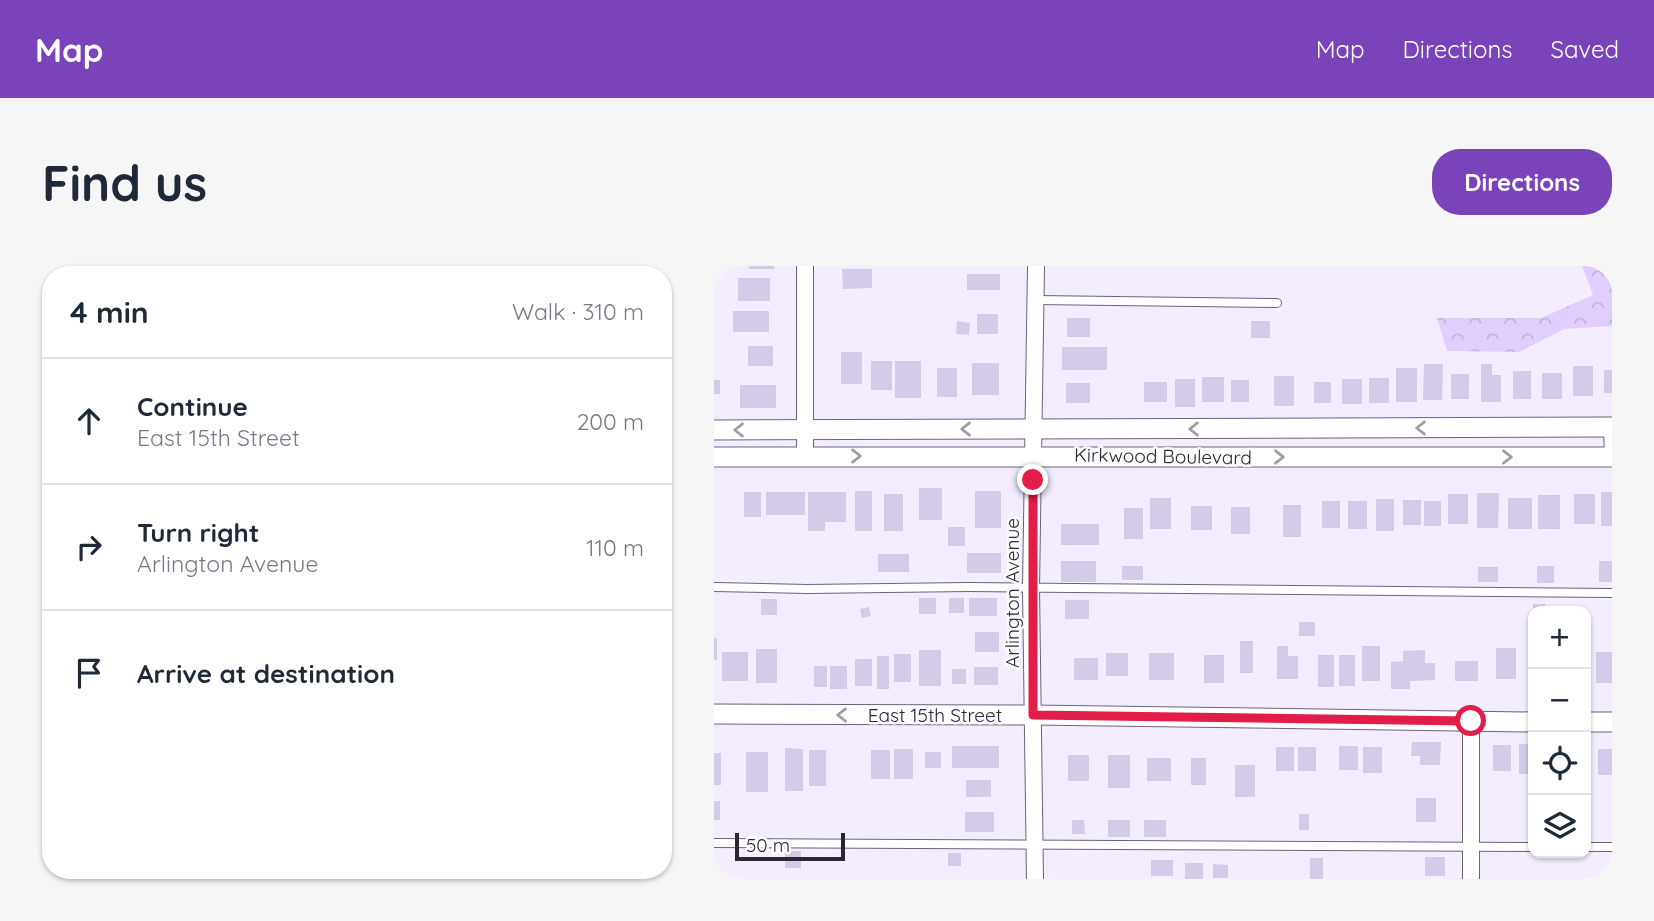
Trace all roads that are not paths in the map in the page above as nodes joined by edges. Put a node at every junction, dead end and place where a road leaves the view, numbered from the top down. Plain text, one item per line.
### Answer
1 (805, 266) edge
2 (1036, 266) edge
3 (1036, 300) junction
4 (1277, 303) dead end
5 (1610, 427) edge
6 (1033, 429) junction
7 (714, 430) edge
8 (804, 430) junction
9 (1324, 443) junction
10 (1034, 455) junction
11 (714, 457) edge
12 (805, 457) junction
13 (1610, 457) edge
14 (714, 587) edge
15 (1031, 587) junction
16 (1612, 593) edge
17 (714, 714) edge
18 (1033, 715) junction
19 (1471, 721) junction
20 (1528, 722) edge
21 (1591, 722) edge
22 (1612, 722) edge
23 (714, 843) edge
24 (1035, 845) junction
25 (1473, 847) junction
26 (1528, 847) edge
27 (1591, 847) edge
28 (1612, 847) edge
29 (1035, 879) edge
30 (1471, 879) edge

1 - 8 street
2 - 3 street, Arlington Avenue
3 - 4 lane
3 - 6 street, Arlington Avenue
5 -> 9 street, Kirkwood Boulevard
5 - 13 lane
6 -> 8 street, Kirkwood Boulevard
9 -> 6 street, Kirkwood Boulevard
6 - 10 street, Arlington Avenue
8 -> 7 street, Kirkwood Boulevard
8 - 12 street
10 -> 9 street, Kirkwood Boulevard
9 -> 13 street, Kirkwood Boulevard
12 -> 10 street, Kirkwood Boulevard
10 - 15 street, Arlington Avenue
11 - 12 street, Kirkwood Boulevard
14 - 15 lane
15 - 16 lane
15 - 18 street, Arlington Avenue
18 -> 17 street, East 15th Street
18 - 19 street, East 15th Street
18 - 24 street, Arlington Avenue
19 - 20 street, East 15th Street
19 - 25 street
21 - 22 street
23 - 24 lane
24 - 25 lane
24 - 29 street, Arlington Avenue
25 - 26 lane
25 - 30 street
27 - 28 lane

